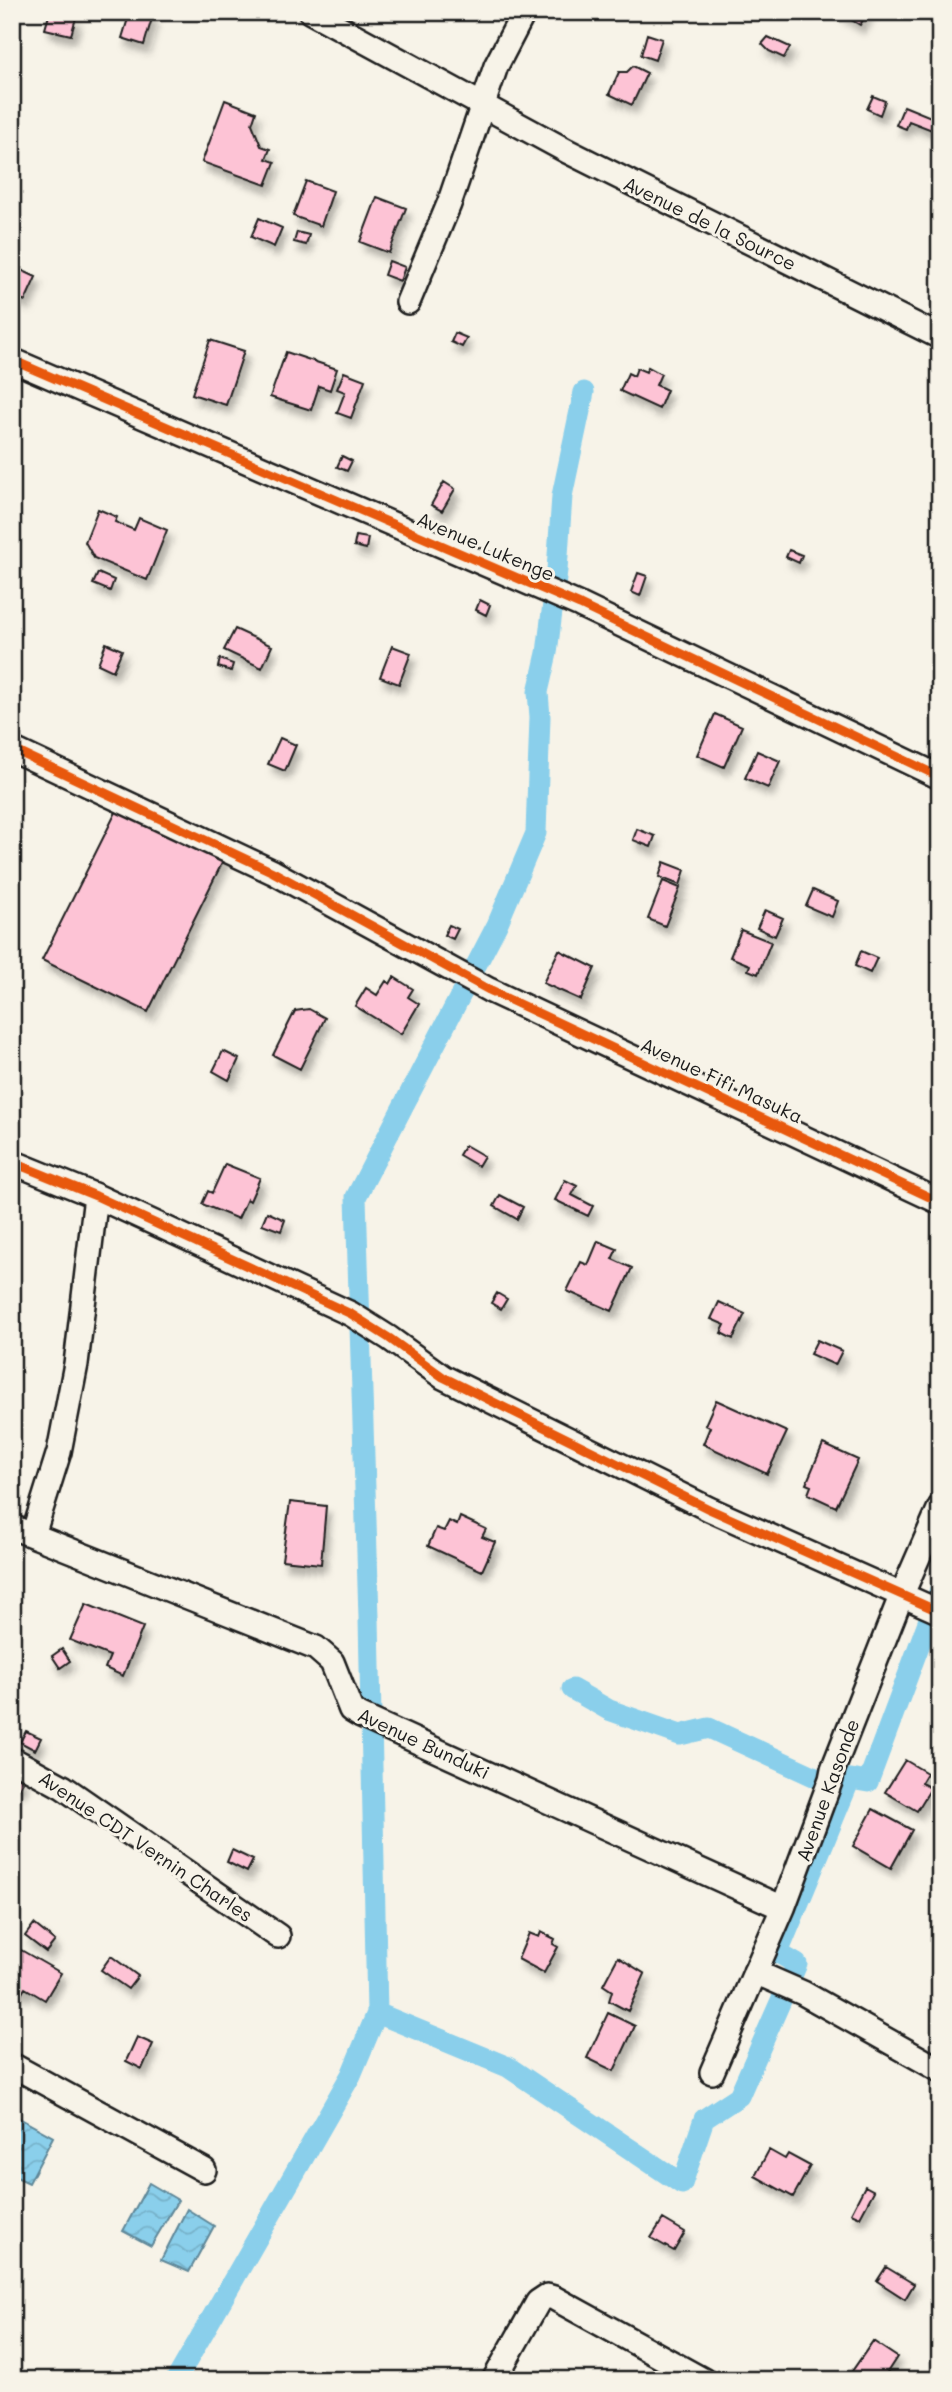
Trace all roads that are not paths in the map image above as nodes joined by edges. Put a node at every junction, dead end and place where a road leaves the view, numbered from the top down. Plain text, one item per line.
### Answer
1 (311, 12) edge
2 (524, 12) edge
3 (482, 105) junction
4 (408, 302) dead end
5 (940, 337) edge
6 (12, 360) edge
7 (12, 748) edge
8 (940, 777) edge
9 (12, 1162) edge
10 (96, 1196) junction
11 (940, 1202) edge
12 (940, 1507) edge
13 (23, 1531) edge
14 (909, 1597) junction
15 (940, 1612) edge
16 (12, 1759) edge
17 (783, 1908) junction
18 (278, 1936) dead end
19 (764, 1976) junction
20 (12, 2065) edge
21 (940, 2070) edge
22 (712, 2072) dead end
23 (204, 2170) dead end
24 (494, 2380) edge
25 (703, 2380) edge

1 - 3 street, Avenue de la Source
2 - 3 street
3 - 4 street
3 - 5 street, Avenue de la Source
6 - 8 street, Avenue Lukenge
7 - 11 street, Avenue Fifi Masuka
9 - 10 street
10 - 13 street
10 - 14 street
12 - 14 street, Avenue Kasonde
13 - 17 street, Avenue Bunduki
14 - 15 street
14 - 17 street, Avenue Kasonde
16 - 18 street, Avenue CDT Vernin Charles
17 - 19 street, Avenue Kasonde
19 - 21 street
19 - 22 street, Avenue Kasonde
20 - 23 street
24 - 25 street

